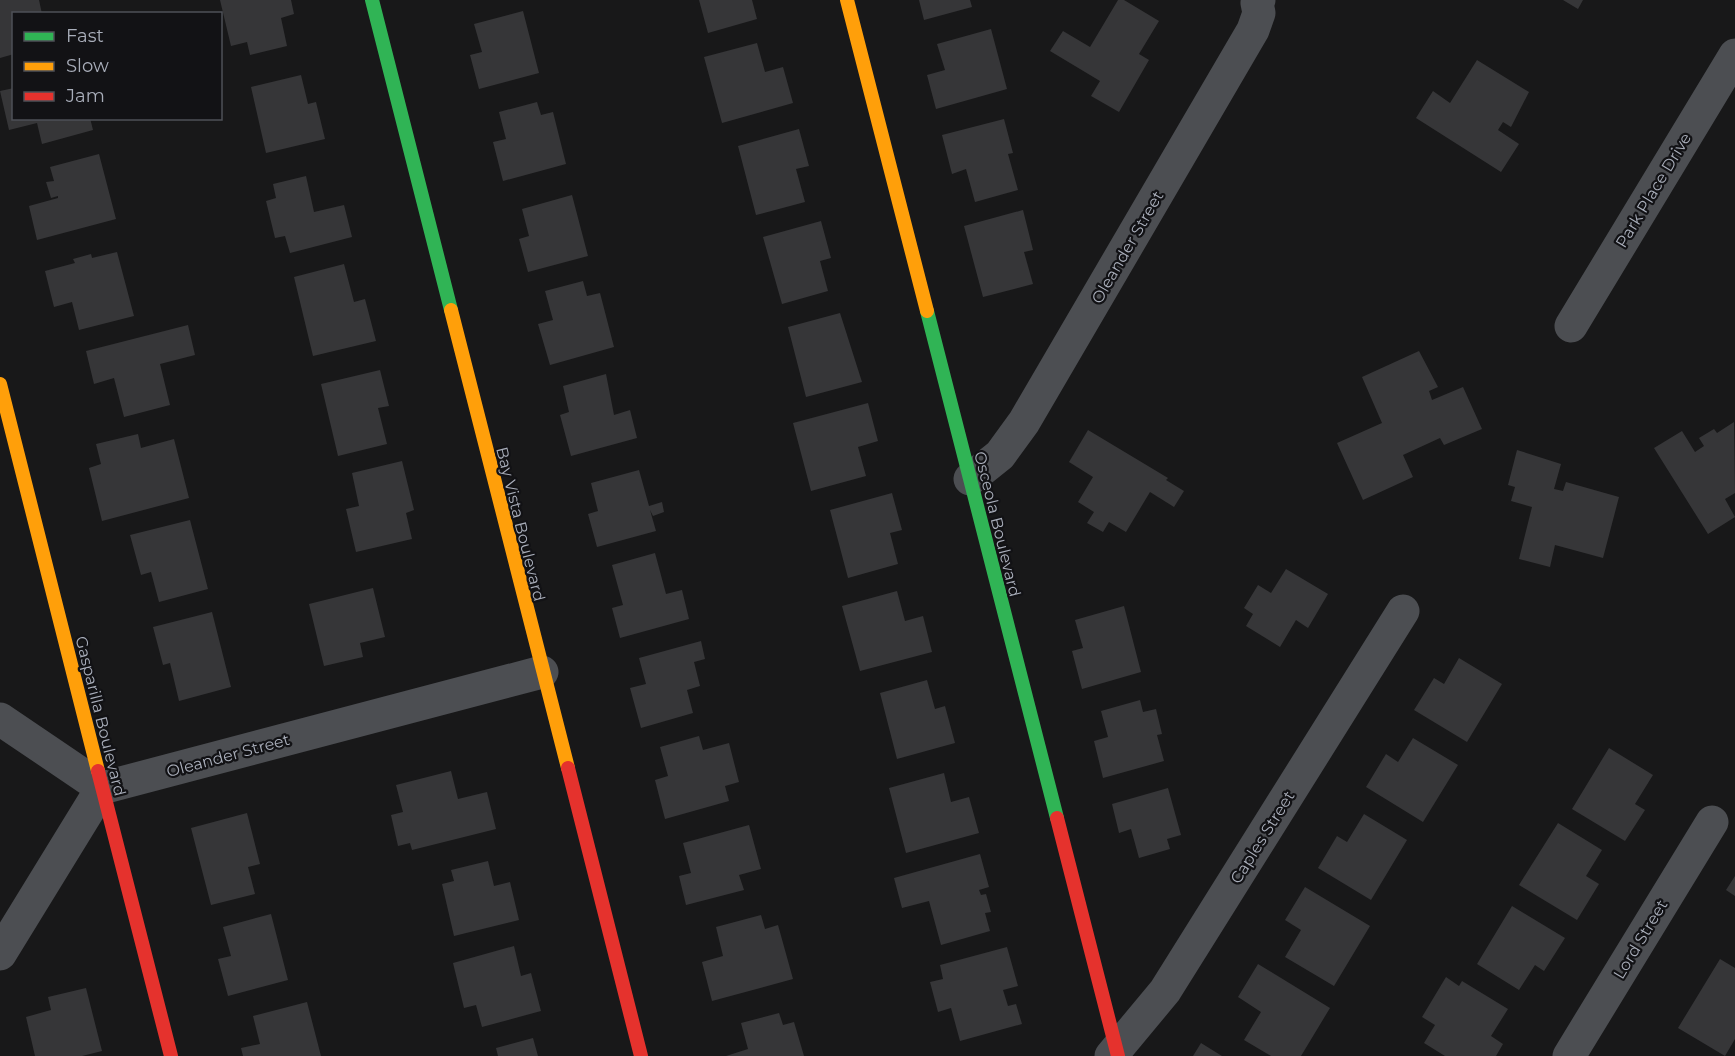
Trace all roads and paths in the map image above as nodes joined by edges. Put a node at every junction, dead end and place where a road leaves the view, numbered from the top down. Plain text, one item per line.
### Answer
1 (372, 0) edge
2 (847, 0) edge
3 (1257, 1) edge
4 (1735, 55) edge
5 (1570, 326) dead end
6 (0, 384) edge
7 (970, 479) junction
8 (1403, 611) dead end
9 (542, 672) junction
10 (0, 719) edge
11 (102, 788) junction
12 (1712, 822) dead end
13 (0, 954) edge
14 (1115, 1055) edge
15 (171, 1056) edge
16 (640, 1056) edge
17 (1569, 1056) edge

1 - 9 street, Bay Vista Boulevard
2 - 7 street, Osceola Boulevard
3 - 7 street, Oleander Street
4 - 5 street, Park Place Drive
6 - 11 street, Gasparilla Boulevard
7 - 14 street, Osceola Boulevard
8 - 14 street, Caples Street
9 - 11 street, Oleander Street
9 - 16 street, Bay Vista Boulevard
10 - 11 street
11 - 13 street
11 - 15 street, Gasparilla Boulevard
12 - 17 street, Lord Street

